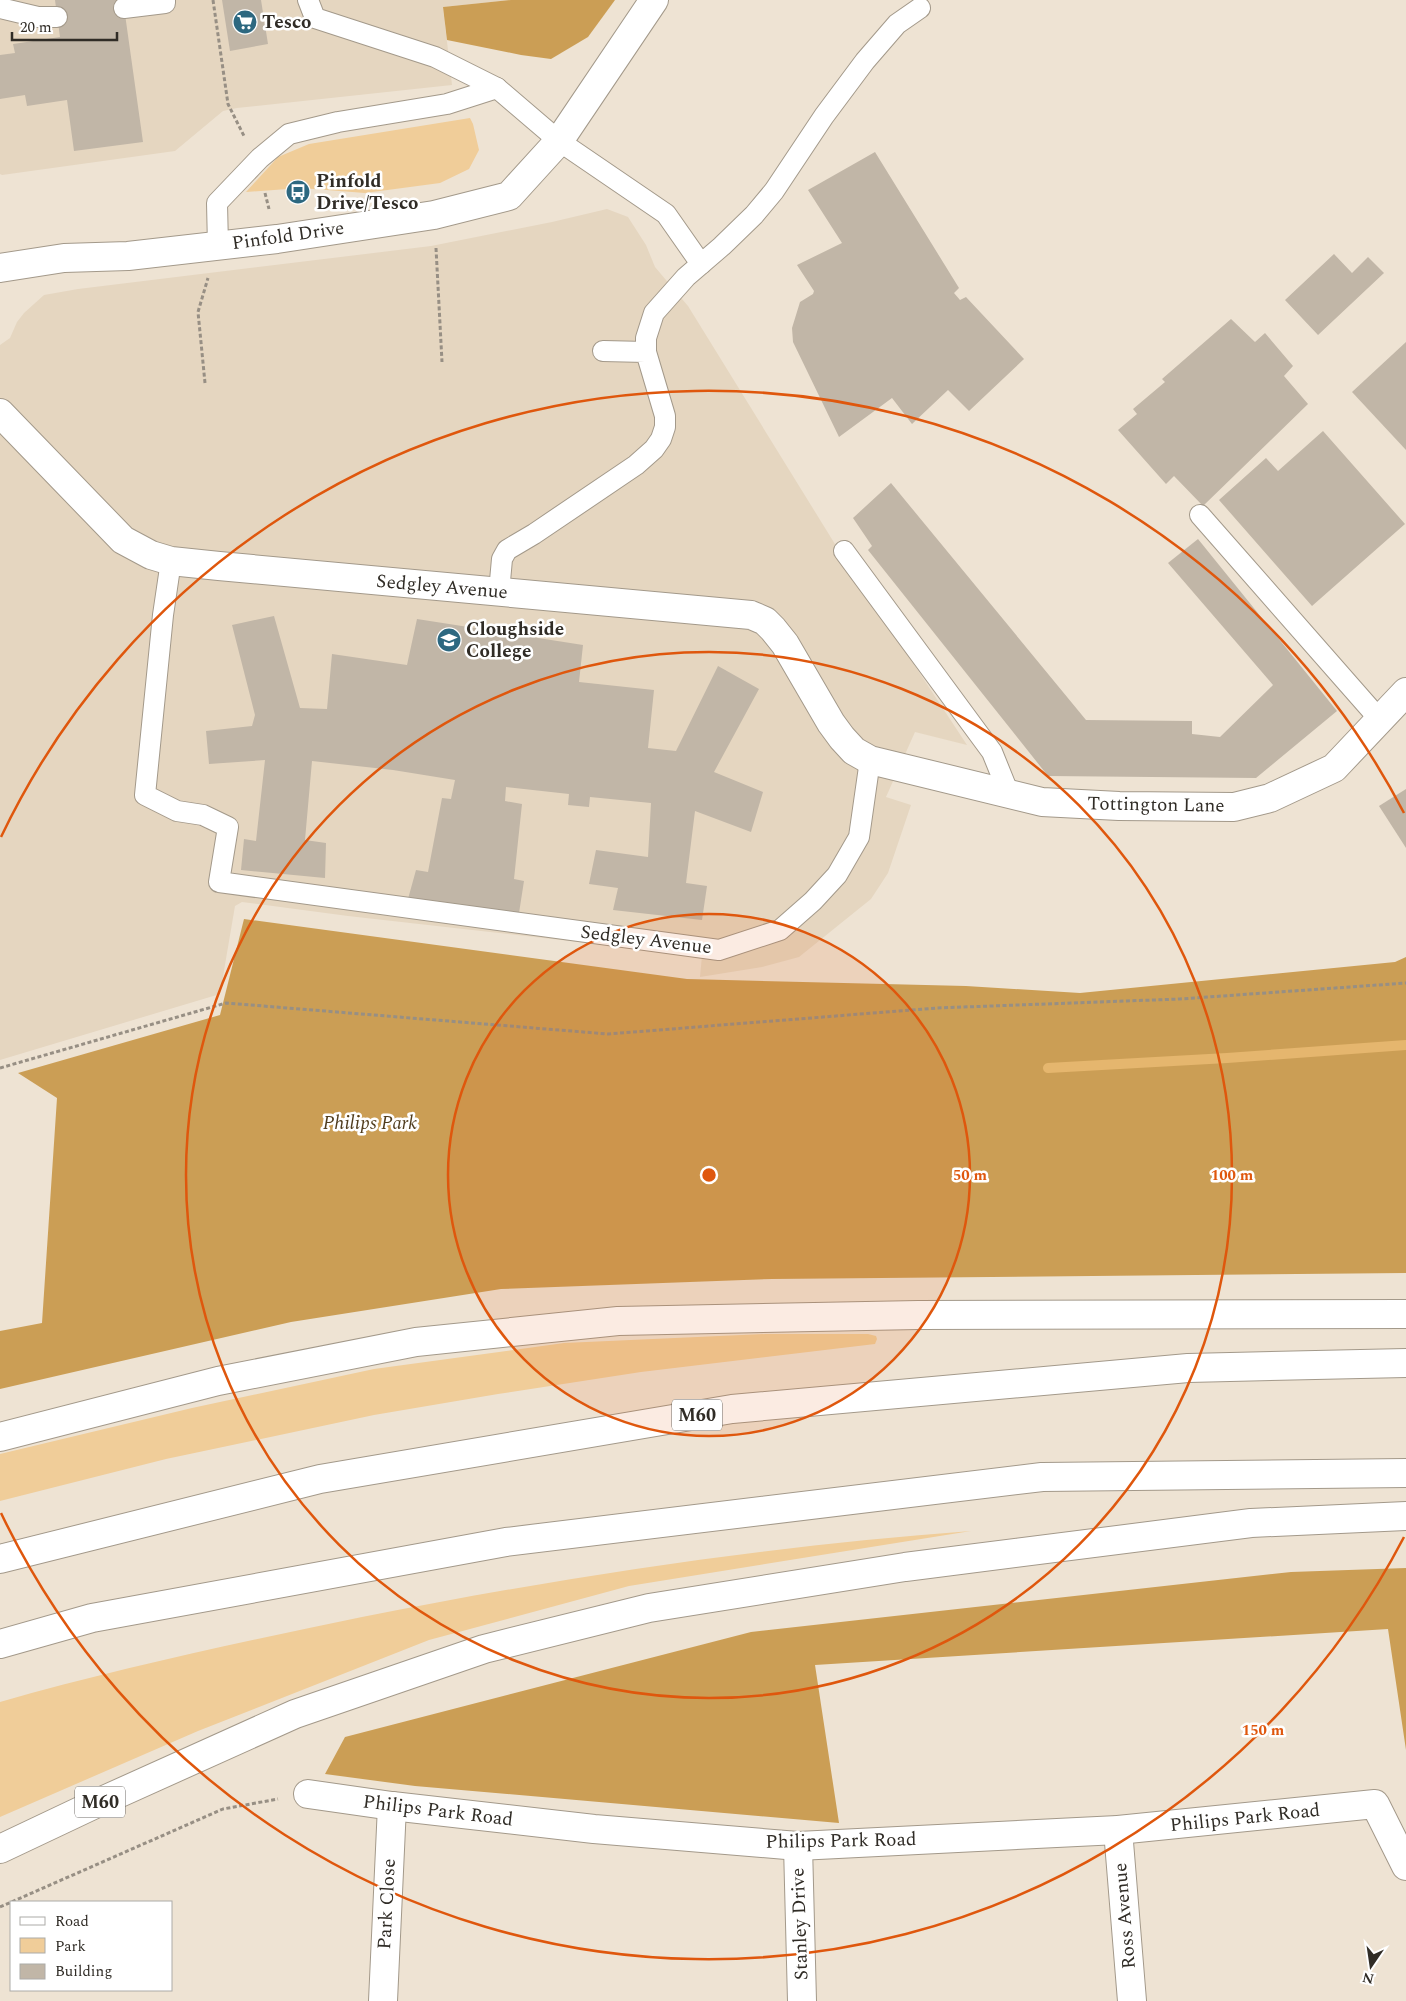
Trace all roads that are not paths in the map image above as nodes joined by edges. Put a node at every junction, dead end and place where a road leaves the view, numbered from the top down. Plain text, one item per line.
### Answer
1 (165, 0) edge
2 (308, 0) edge
3 (654, 0) edge
4 (0, 8) edge
5 (124, 8) dead end
6 (920, 8) dead end
7 (57, 17) dead end
8 (496, 88) junction
9 (559, 141) junction
10 (218, 246) junction
11 (701, 264) junction
12 (0, 268) edge
13 (603, 351) dead end
14 (646, 352) junction
15 (0, 412) edge
16 (1200, 515) dead end
17 (844, 551) dead end
18 (172, 561) junction
19 (499, 592) junction
20 (1406, 692) edge
21 (1380, 720) junction
22 (870, 760) junction
23 (1010, 794) junction
24 (1406, 1314) edge
25 (1406, 1363) edge
26 (0, 1437) edge
27 (1406, 1472) edge
28 (1406, 1516) edge
29 (0, 1559) edge
30 (0, 1644) edge
31 (308, 1794) road end
32 (392, 1806) junction
33 (1118, 1830) junction
34 (798, 1846) junction
35 (0, 1849) edge
36 (1406, 1866) edge
37 (383, 2001) edge
38 (802, 2001) edge
39 (1132, 2001) edge

1 - 5 lane
2 - 8 lane
3 - 9 main road, Pinfold Drive
4 - 7 lane
6 - 11 lane
8 - 9 lane
8 - 10 lane
9 - 10 main road, Pinfold Drive
9 - 11 lane
10 - 12 main road, Pinfold Drive
11 - 14 lane
13 - 14 lane
14 - 19 lane
15 - 18 main road, Sedgley Avenue
16 - 21 lane
17 - 23 lane
18 - 19 main road, Sedgley Avenue
18 - 22 lane, Sedgley Avenue
19 - 22 main road, Sedgley Avenue
20 - 21 main road, Tottington Lane
21 - 23 main road, Tottington Lane
22 - 23 main road, Tottington Lane
24 - 26 main road
25 - 29 main road, M60
27 - 30 main road
28 - 35 main road, M60
31 - 32 main road, Philips Park Road
32 - 34 main road, Philips Park Road
32 - 37 main road, Park Close
33 - 34 main road, Philips Park Road
33 - 36 main road, Philips Park Road
33 - 39 main road, Ross Avenue
34 - 38 main road, Stanley Drive

